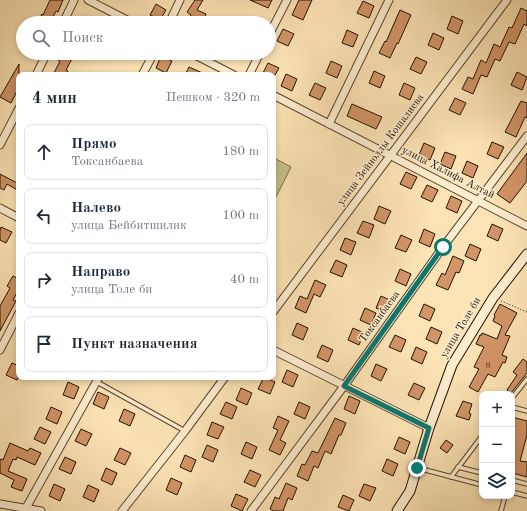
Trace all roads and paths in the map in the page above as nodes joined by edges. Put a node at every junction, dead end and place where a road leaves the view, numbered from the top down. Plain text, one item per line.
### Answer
1 (74, 0) edge
2 (88, 0) edge
3 (180, 0) edge
4 (287, 0) edge
5 (389, 0) edge
6 (507, 0) edge
7 (66, 16) edge
8 (119, 16) edge
9 (172, 16) edge
10 (276, 21) edge
11 (44, 60) edge
12 (150, 60) edge
13 (205, 60) edge
14 (256, 60) edge
15 (38, 72) edge
16 (144, 72) edge
17 (228, 72) edge
18 (250, 72) edge
19 (276, 97) edge
20 (16, 114) edge
21 (329, 124) junction
22 (527, 136) edge
23 (0, 145) edge
24 (391, 156) junction
25 (478, 202) junction
26 (0, 208) edge
27 (16, 216) edge
28 (527, 226) edge
29 (527, 254) edge
30 (493, 298) junction
31 (276, 308) edge
32 (527, 312) edge
33 (16, 319) edge
34 (0, 350) edge
35 (276, 352) edge
36 (527, 379) edge
37 (97, 380) edge
38 (100, 380) edge
39 (223, 380) edge
40 (344, 386) junction
41 (515, 394) edge
42 (515, 408) edge
43 (527, 411) edge
44 (429, 428) junction
45 (185, 431) junction
46 (479, 440) edge
47 (458, 467) junction
48 (417, 468) junction
49 (479, 472) edge
50 (451, 477) junction
51 (515, 481) edge
52 (479, 484) edge
53 (527, 484) edge
54 (515, 493) edge
55 (527, 496) edge
56 (504, 499) edge
57 (0, 504) edge
58 (26, 508) junction
59 (41, 511) edge
60 (122, 511) edge
61 (251, 511) edge
62 (397, 511) edge
63 (501, 511) edge

1 - 7 street
2 - 8 street
3 - 9 street
4 - 10 street
5 - 21 street
6 - 24 street, улица Зейноллы Кошалиева
11 - 15 street
12 - 16 street
13 - 17 street
14 - 18 street
19 - 21 street, улица Халифа Алтай
20 - 23 street
21 - 24 street, улица Халифа Алтай
22 - 25 street, Токсанбаева
24 - 25 street, улица Халифа Алтай
24 - 31 street, улица Зейноллы Кошалиева
25 - 28 street, улица Халифа Алтай
25 - 40 street, Токсанбаева
26 - 27 street
29 - 30 street, улица Толе би
30 - 32 path
30 - 44 street, улица Толе би
33 - 34 street
35 - 40 street
36 - 41 lane
37 - 58 street
38 - 45 lane
39 - 45 street
40 - 44 street
40 - 61 street, Токсанбаева
42 - 43 lane
44 - 48 street, улица Толе би
45 - 60 street
46 - 47 lane
47 - 49 lane
47 - 50 lane
48 - 50 lane
48 - 62 street, улица Толе би
50 - 52 lane
51 - 53 lane
54 - 55 lane
56 - 63 lane
57 - 58 street
58 - 59 street

